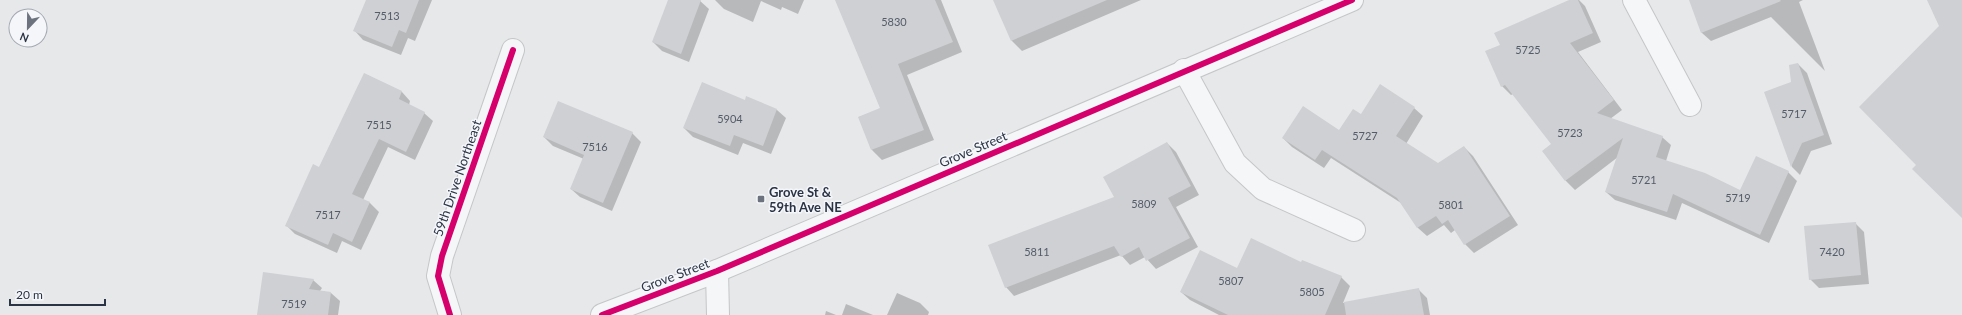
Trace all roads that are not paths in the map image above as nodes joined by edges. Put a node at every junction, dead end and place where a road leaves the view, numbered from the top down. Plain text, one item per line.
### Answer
1 (1352, 0) edge
2 (1634, 0) edge
3 (513, 50) dead end
4 (1184, 70) junction
5 (1690, 105) dead end
6 (1354, 230) dead end
7 (716, 271) junction
8 (450, 315) edge
9 (602, 315) edge
10 (718, 315) edge

1 - 4 street, Grove Street
2 - 5 street
3 - 8 street, 59th Drive Northeast
4 - 6 street
4 - 7 street, Grove Street
7 - 9 street, Grove Street
7 - 10 street

